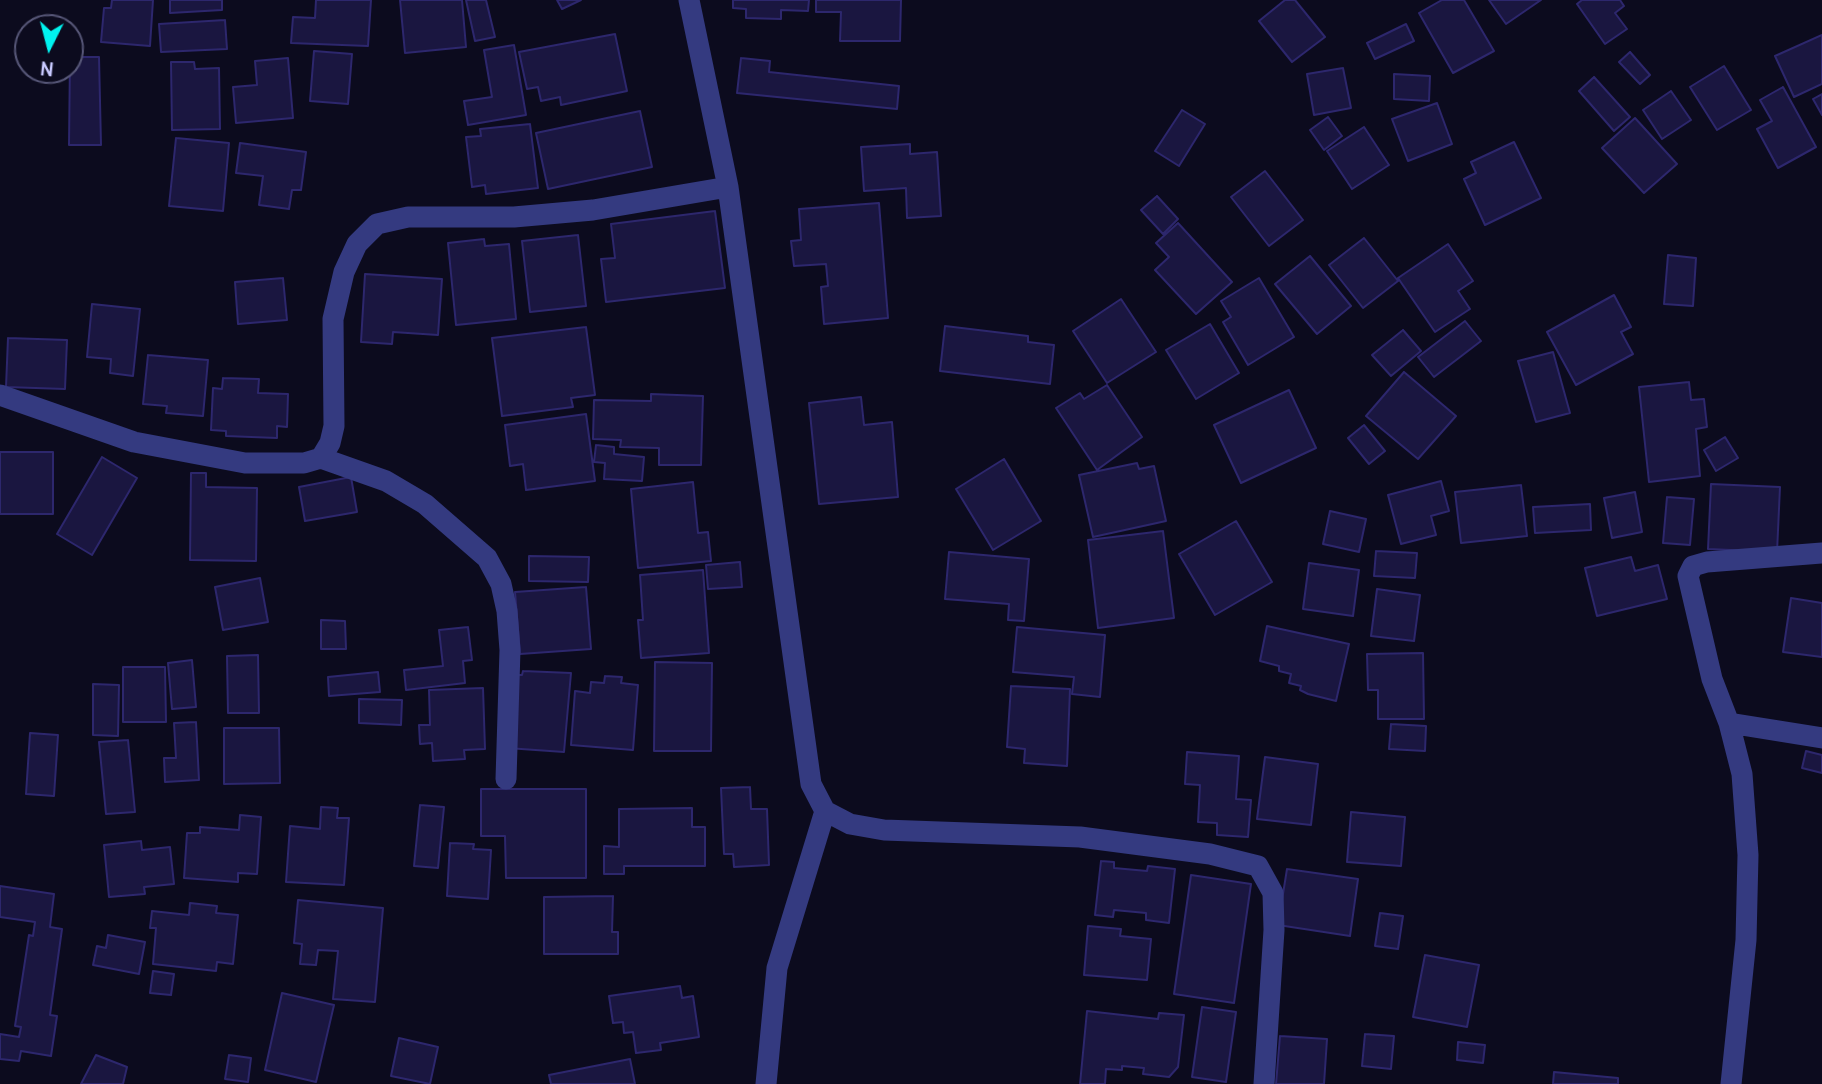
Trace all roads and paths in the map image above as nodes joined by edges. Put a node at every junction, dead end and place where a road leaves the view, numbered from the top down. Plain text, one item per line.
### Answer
1 (689, 0) edge
2 (728, 187) junction
3 (0, 394) edge
4 (321, 458) junction
5 (1822, 553) edge
6 (1729, 723) junction
7 (1822, 737) edge
8 (506, 779) dead end
9 (825, 811) junction
10 (766, 1084) edge
11 (1264, 1084) edge
12 (1731, 1084) edge

1 - 2 street
2 - 4 street
2 - 9 street
3 - 4 street
4 - 8 street
5 - 6 street
6 - 7 street
6 - 12 street
9 - 10 street
9 - 11 street

